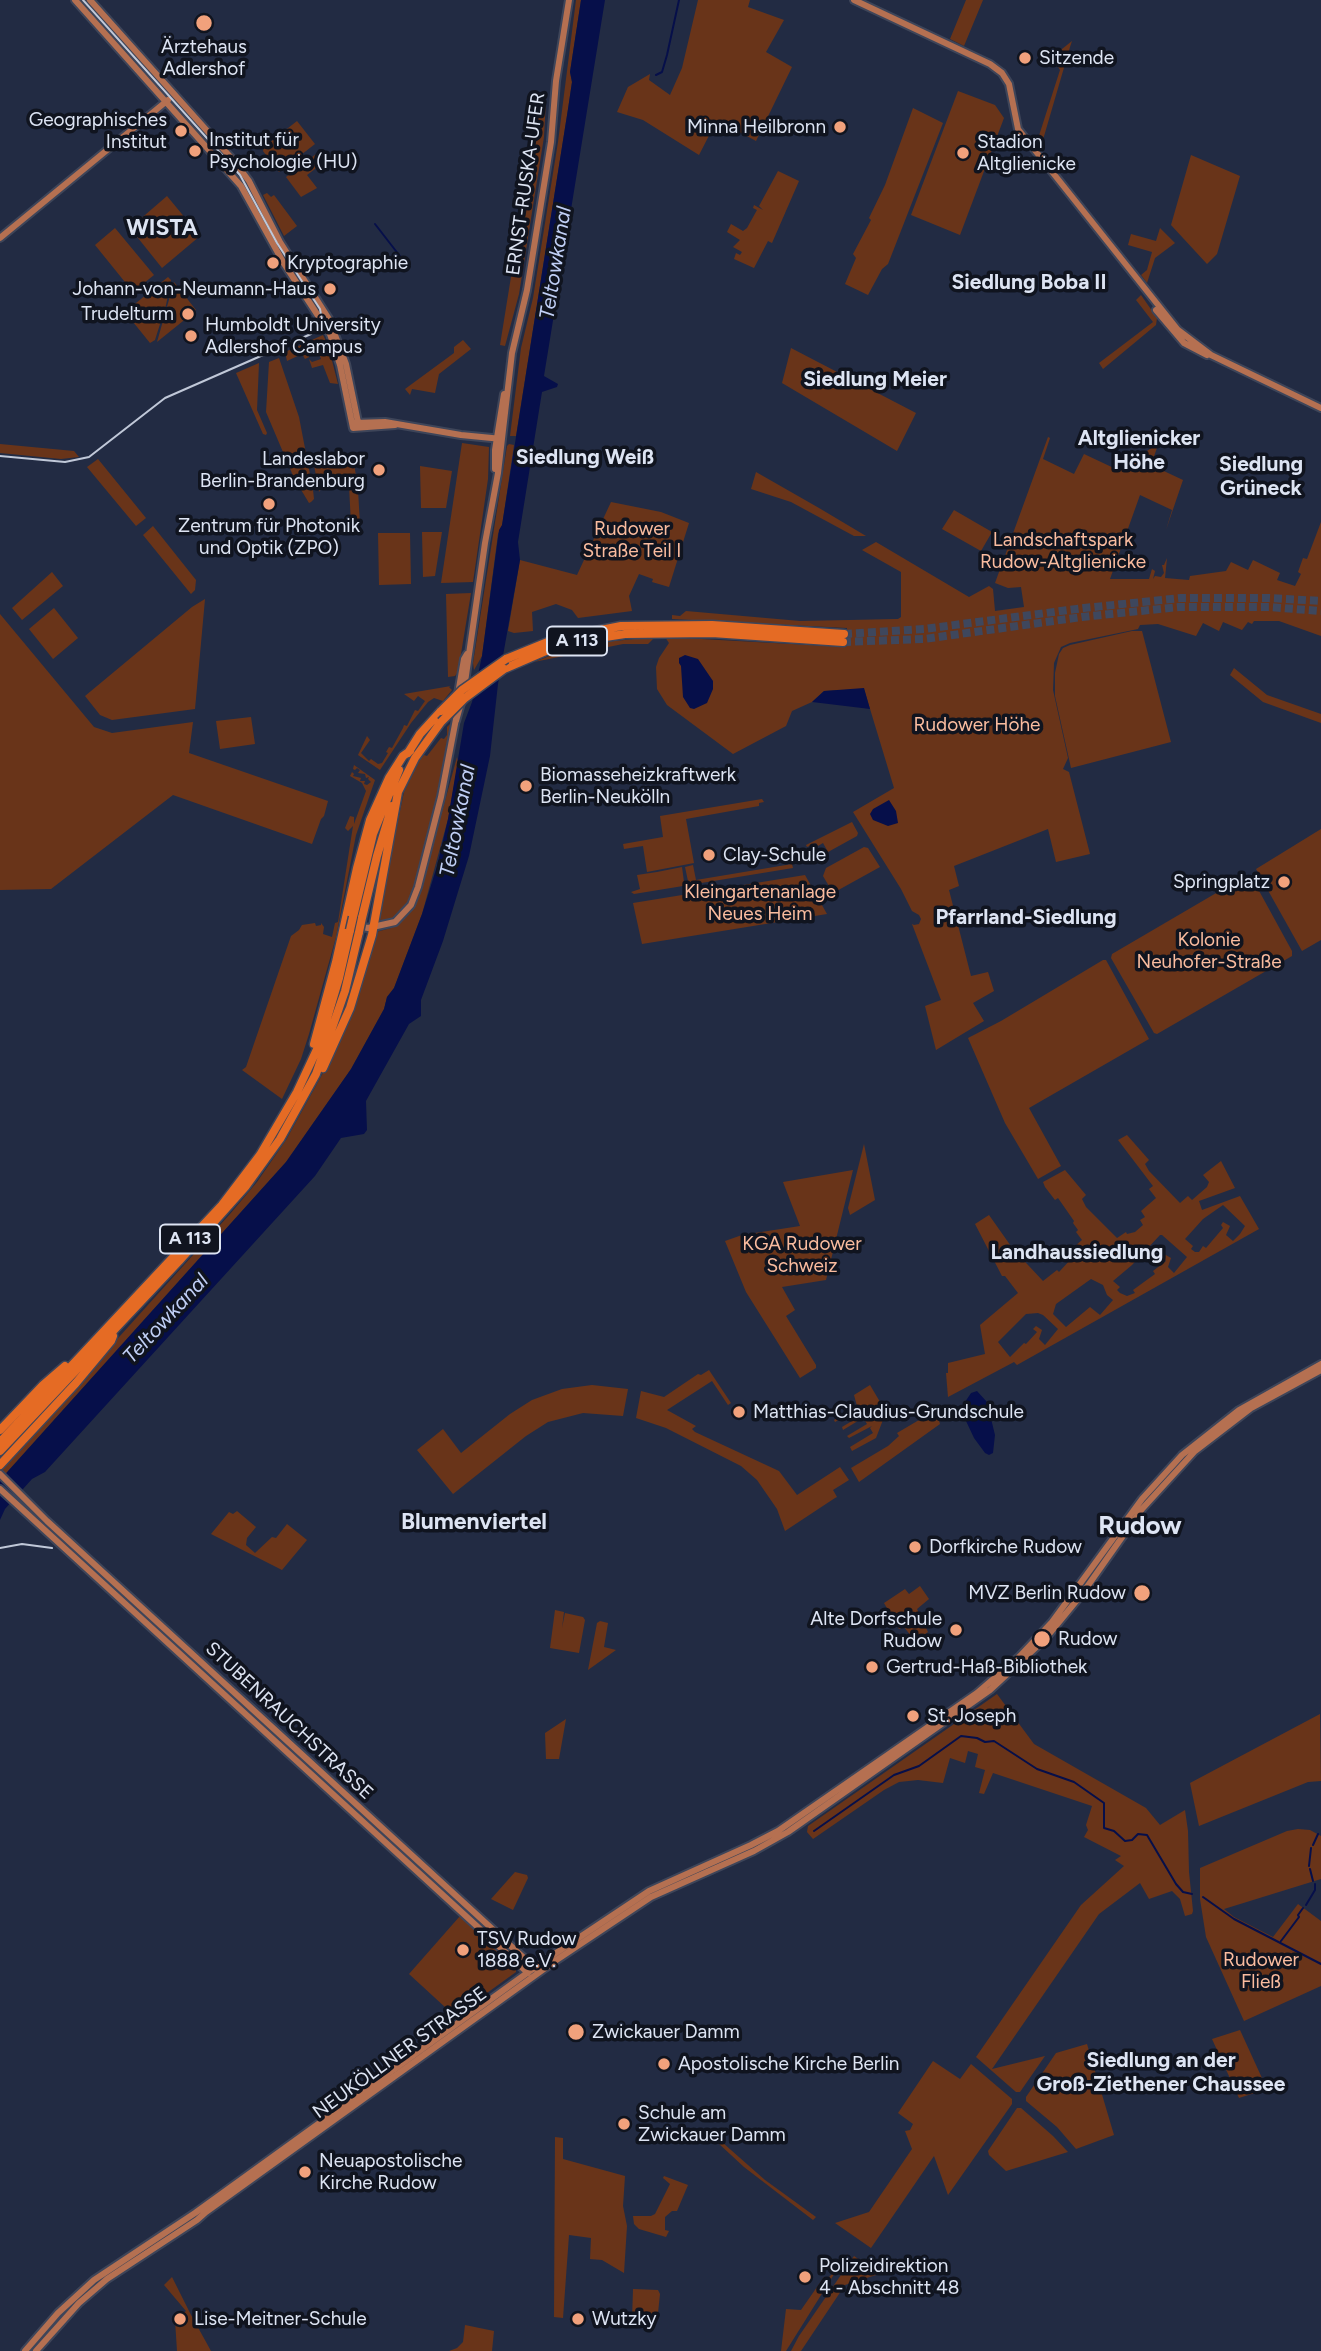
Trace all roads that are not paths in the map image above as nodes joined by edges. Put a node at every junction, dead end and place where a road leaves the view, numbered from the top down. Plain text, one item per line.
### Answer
1 (75, 0) edge
2 (90, 0) edge
3 (569, 0) edge
4 (854, 0) edge
5 (174, 94) junction
6 (166, 101) junction
7 (0, 238) edge
8 (1321, 408) edge
9 (356, 425) junction
10 (499, 439) junction
11 (656, 628) junction
12 (844, 638) tunnel mouth
13 (398, 792) junction
14 (354, 919) junction
15 (374, 927) junction
16 (355, 931) junction
17 (312, 1061) junction
18 (316, 1074) junction
19 (114, 1330) junction
20 (1321, 1364) edge
21 (71, 1365) junction
22 (1321, 1370) edge
23 (0, 1430) edge
24 (0, 1442) edge
25 (0, 1451) edge
26 (0, 1465) edge
27 (0, 1474) edge
28 (1159, 1483) junction
29 (0, 1489) edge
30 (537, 1970) junction
31 (530, 1975) junction
32 (266, 2166) junction
33 (76, 2301) junction
34 (25, 2351) edge
35 (36, 2351) edge

1 - 6 main road
2 - 5 main road
3 - 10 main road, ERNST-RUSKA-UFER
4 - 8 main road
5 - 6 main road
5 - 9 main road
6 - 7 main road
6 - 9 main road
9 - 10 main road
10 - 15 main road, ERNST-RUSKA-UFER
11 - 12 highway, A 113
11 - 13 highway, A 113, bridge
11 - 14 highway, A 113, bridge
13 - 14 highway, A 113
13 - 15 highway
14 - 15 main road
14 - 16 highway, A 113, bridge
14 - 17 highway
15 - 18 highway
16 - 17 highway, A 113
16 - 18 highway, A 113
17 - 21 highway, A 113
18 - 19 highway, A 113
19 - 25 highway, A 113
19 - 26 highway
20 - 28 main road
21 - 23 highway
21 - 24 highway, A 113
22 - 28 main road
27 - 30 main road, STUBENRAUCHSTRASSE
28 - 30 main road, NEUKÖLLNER STRASSE
29 - 31 main road, STUBENRAUCHSTRASSE
30 - 31 main road, NEUKÖLLNER STRASSE
31 - 32 main road, NEUKÖLLNER STRASSE
32 - 33 main road, NEUKÖLLNER STRASSE
32 - 33 main road, NEUKÖLLNER STRASSE
33 - 34 main road
33 - 35 main road

